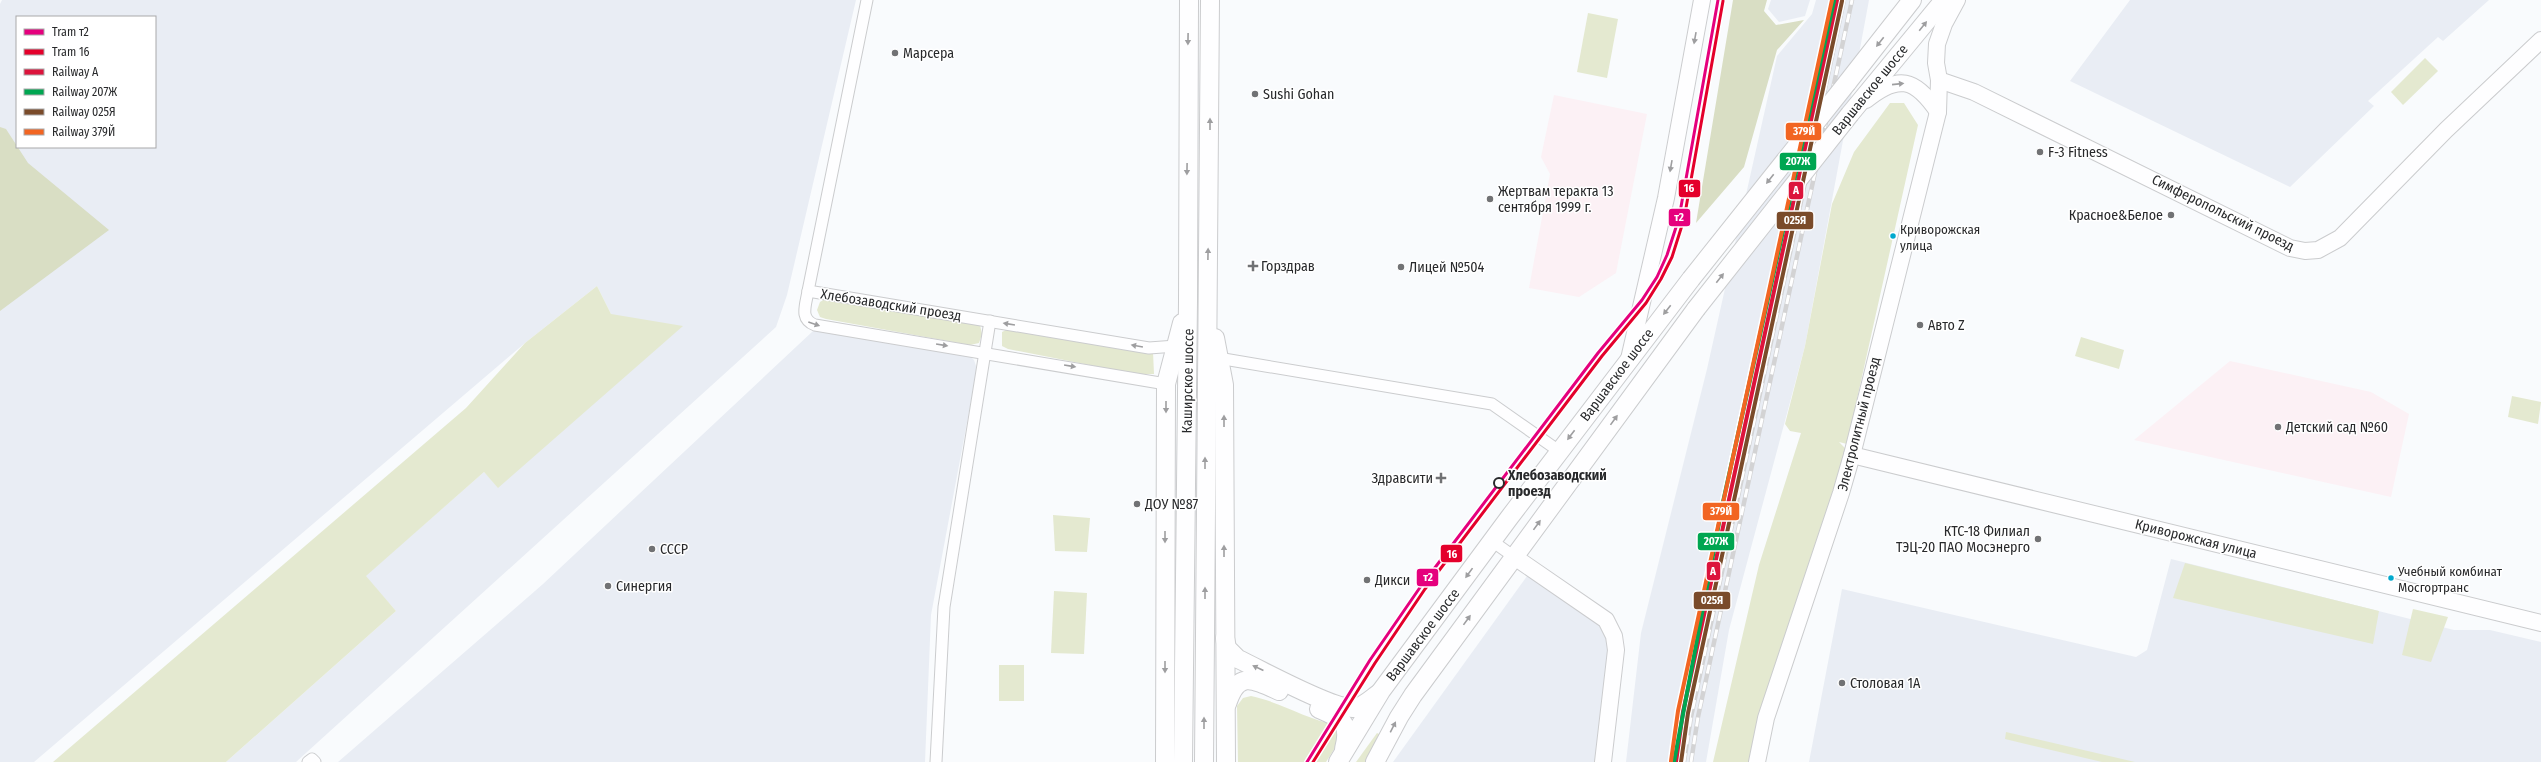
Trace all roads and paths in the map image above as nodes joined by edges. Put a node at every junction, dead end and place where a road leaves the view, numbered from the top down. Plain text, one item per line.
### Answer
1 (867, 0) edge
2 (1189, 0) edge
3 (1210, 0) edge
4 (1702, 0) edge
5 (1912, 0) edge
6 (1944, 0) edge
7 (1957, 0) edge
8 (2541, 40) edge
9 (1939, 80) junction
10 (1852, 112) junction
11 (1938, 112) junction
12 (808, 291) junction
13 (1208, 293) junction
14 (1188, 301) junction
15 (990, 321) junction
16 (1176, 346) junction
17 (986, 352) junction
18 (1218, 358) junction
19 (1628, 359) junction
20 (1166, 384) junction
21 (1559, 451) junction
22 (1852, 455) junction
23 (1492, 541) junction
24 (1514, 556) junction
25 (2541, 622) edge
26 (1224, 632) junction
27 (1382, 691) junction
28 (1226, 708) junction
29 (1341, 757) edge
30 (308, 762) edge
31 (315, 762) edge
32 (936, 762) edge
33 (1165, 762) edge
34 (1183, 762) edge
35 (1204, 762) edge
36 (1226, 762) edge
37 (1375, 762) edge
38 (1603, 762) edge
39 (1757, 762) edge

1 - 12 street
2 -> 14 main road, Каширское шоссе
13 -> 3 main road, Каширское шоссе
4 -> 19 street
5 -> 19 main road, Варшавское шоссе, bridge
10 -> 6 main road, Варшавское шоссе
7 - 9 street, Электролитный проезд
8 - 9 street, Симферопольский проезд
9 - 11 street, Электролитный проезд
10 -> 11 street
24 -> 10 main road, Варшавское шоссе, bridge
11 - 22 street, Электролитный проезд
12 - 15 street, Хлебозаводский проезд
12 -> 17 street, Хлебозаводский проезд
13 - 18 main road
35 -> 13 main road, Каширское шоссе
14 - 16 main road
14 - 34 main road, Каширское шоссе
16 -> 15 street, Хлебозаводский проезд
15 - 17 street
16 - 20 main road
17 -> 20 street, Хлебозаводский проезд
17 - 32 street
18 - 21 street
26 -> 18 main road
19 -> 21 main road, Варшавское шоссе
20 -> 33 main road
21 - 23 main road, Варшавское шоссе
22 - 25 street, Криворожская улица
22 - 39 street, Электролитный проезд
23 - 24 street
23 -> 27 main road, Варшавское шоссе
37 -> 24 main road, Варшавское шоссе
24 - 38 street
27 -> 26 main road
26 - 28 main road
27 - 29 main road, Варшавское шоссе
28 - 29 main road
28 - 36 main road
30 - 31 street

